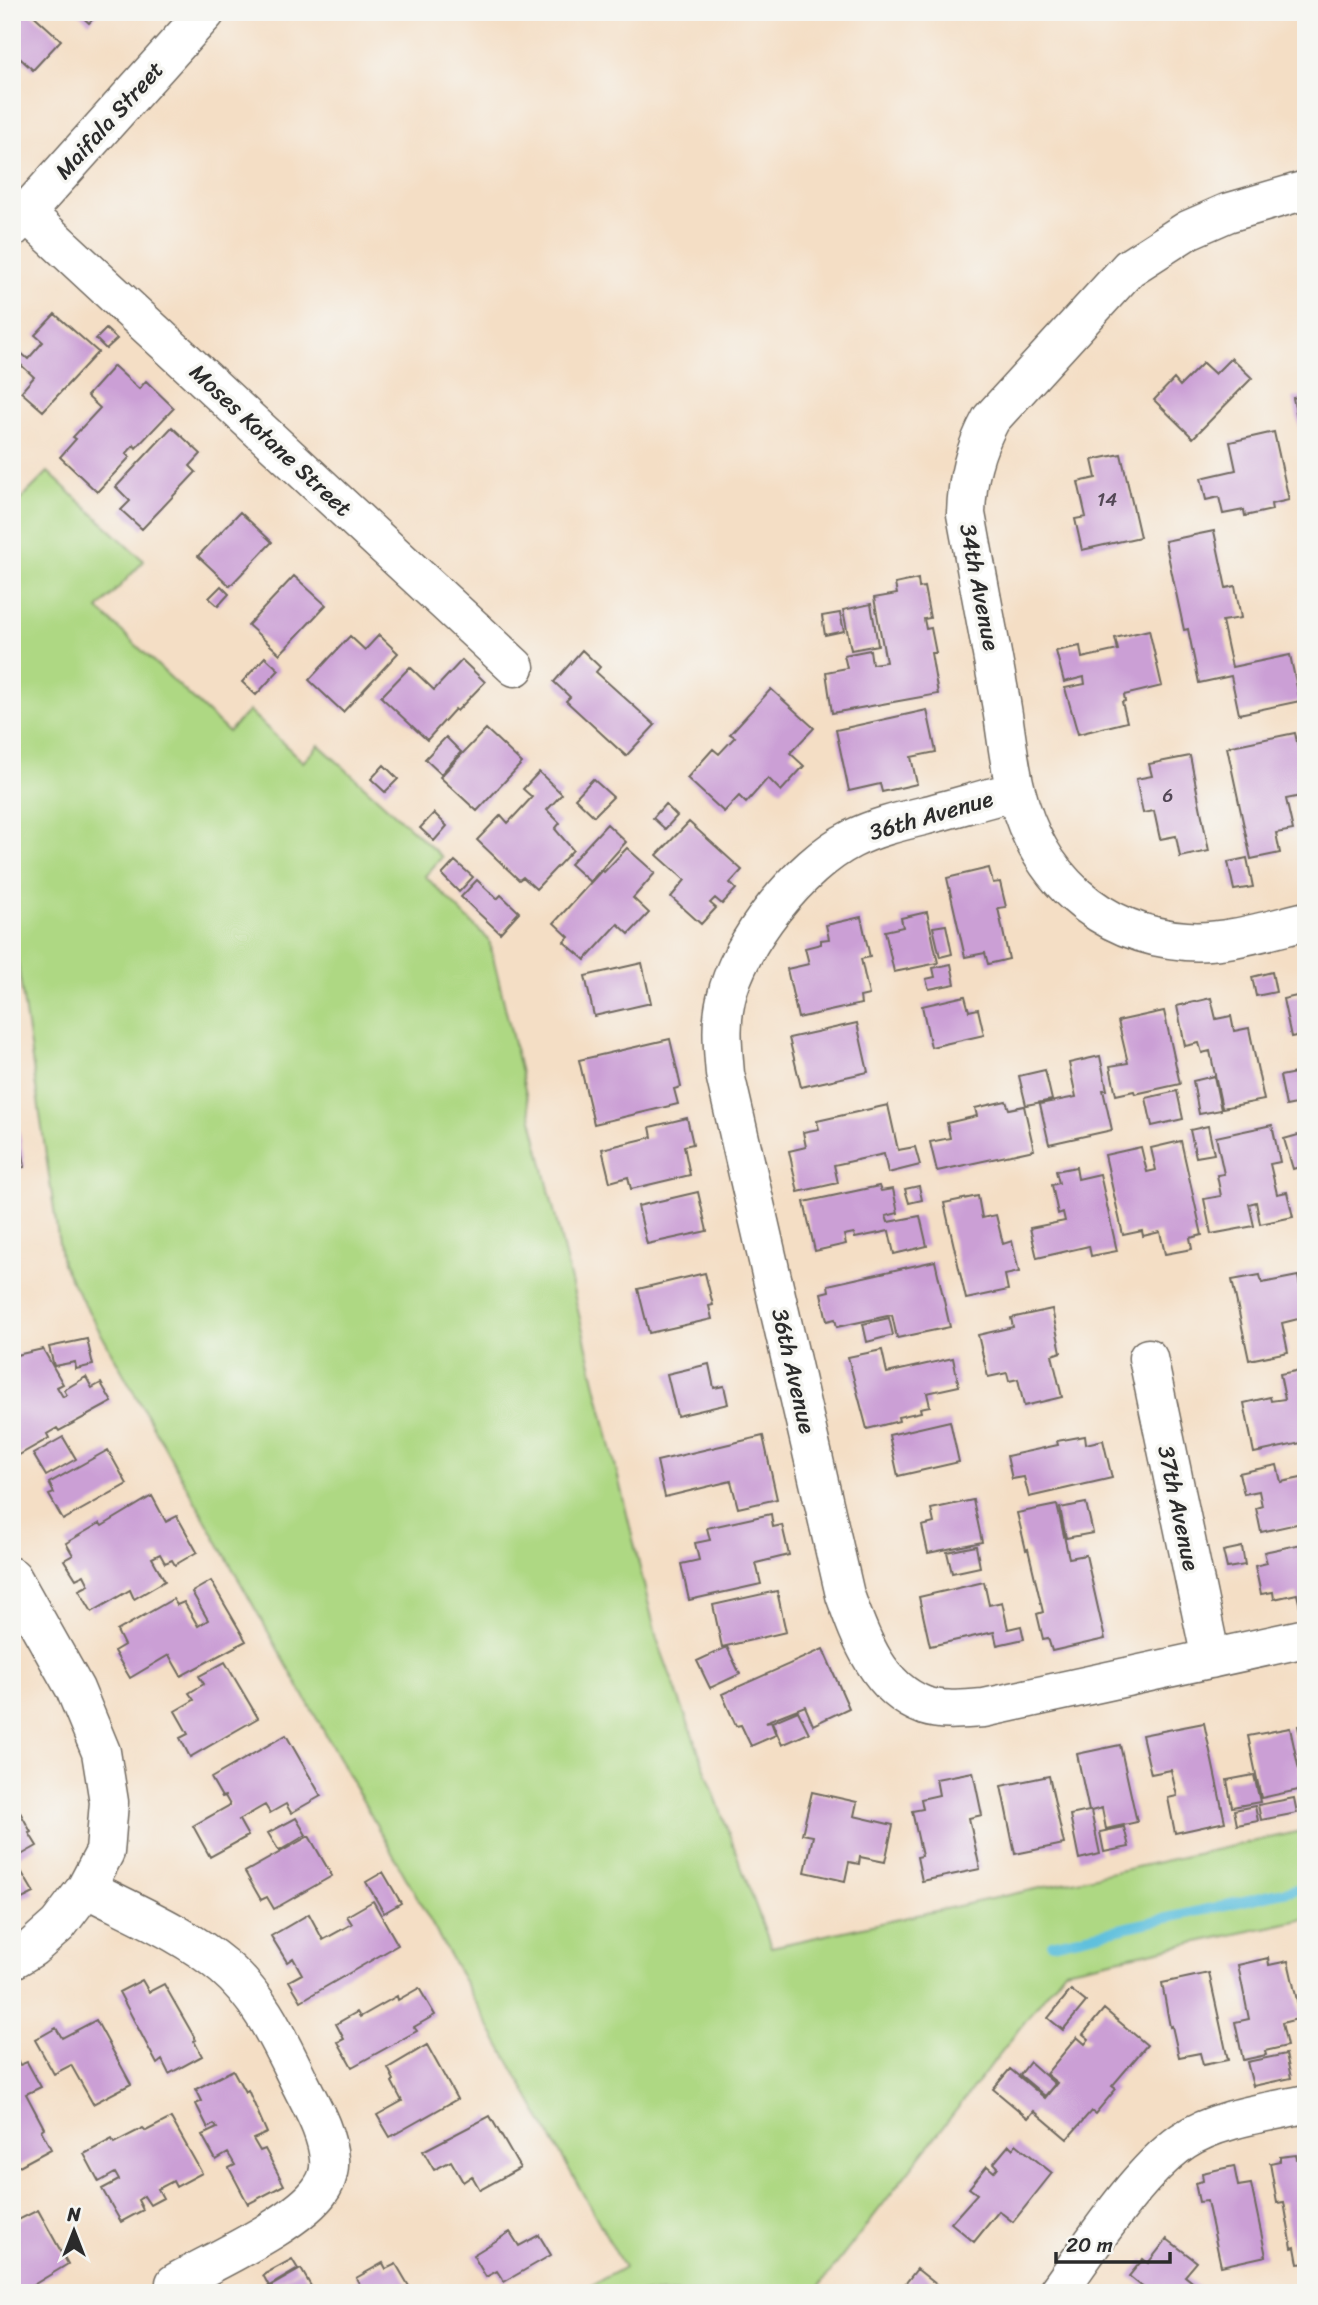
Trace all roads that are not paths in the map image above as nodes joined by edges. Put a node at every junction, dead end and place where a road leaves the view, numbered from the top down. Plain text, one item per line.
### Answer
1 (206, 12) edge
2 (1306, 190) edge
3 (19, 220) edge
4 (515, 667) dead end
5 (1016, 791) junction
6 (1306, 921) edge
7 (1148, 1358) dead end
8 (12, 1577) edge
9 (1306, 1638) edge
10 (1211, 1659) junction
11 (86, 1888) junction
12 (12, 1960) edge
13 (1306, 2104) edge
14 (175, 2283) dead end
15 (1057, 2293) edge

1 - 3 street, Maifala Street
2 - 5 street, 34th Avenue
3 - 4 street, Moses Kotane Street
5 - 6 street, 34th Avenue
5 - 10 street, 36th Avenue
7 - 10 street, 37th Avenue
8 - 11 street
9 - 10 street, 36th Avenue
11 - 12 street
11 - 14 street
13 - 15 street

